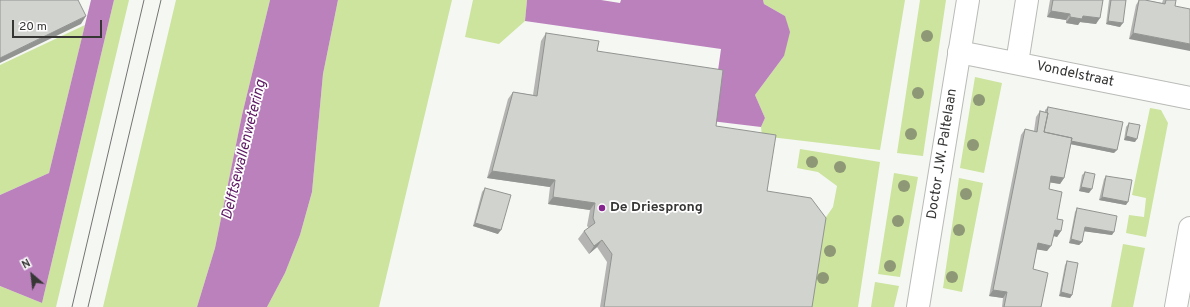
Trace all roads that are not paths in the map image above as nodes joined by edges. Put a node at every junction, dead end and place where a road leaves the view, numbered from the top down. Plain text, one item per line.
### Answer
1 (968, 0) edge
2 (1027, 0) edge
3 (959, 52) junction
4 (1017, 63) junction
5 (1190, 98) edge
6 (1190, 228) edge
7 (918, 307) edge
8 (1176, 307) edge

1 - 3 street, Doctor J.W. Paltelaan
2 - 4 street
3 - 4 street, Vondelstraat
3 - 7 street, Doctor J.W. Paltelaan
4 - 5 street, Vondelstraat
6 - 8 street

